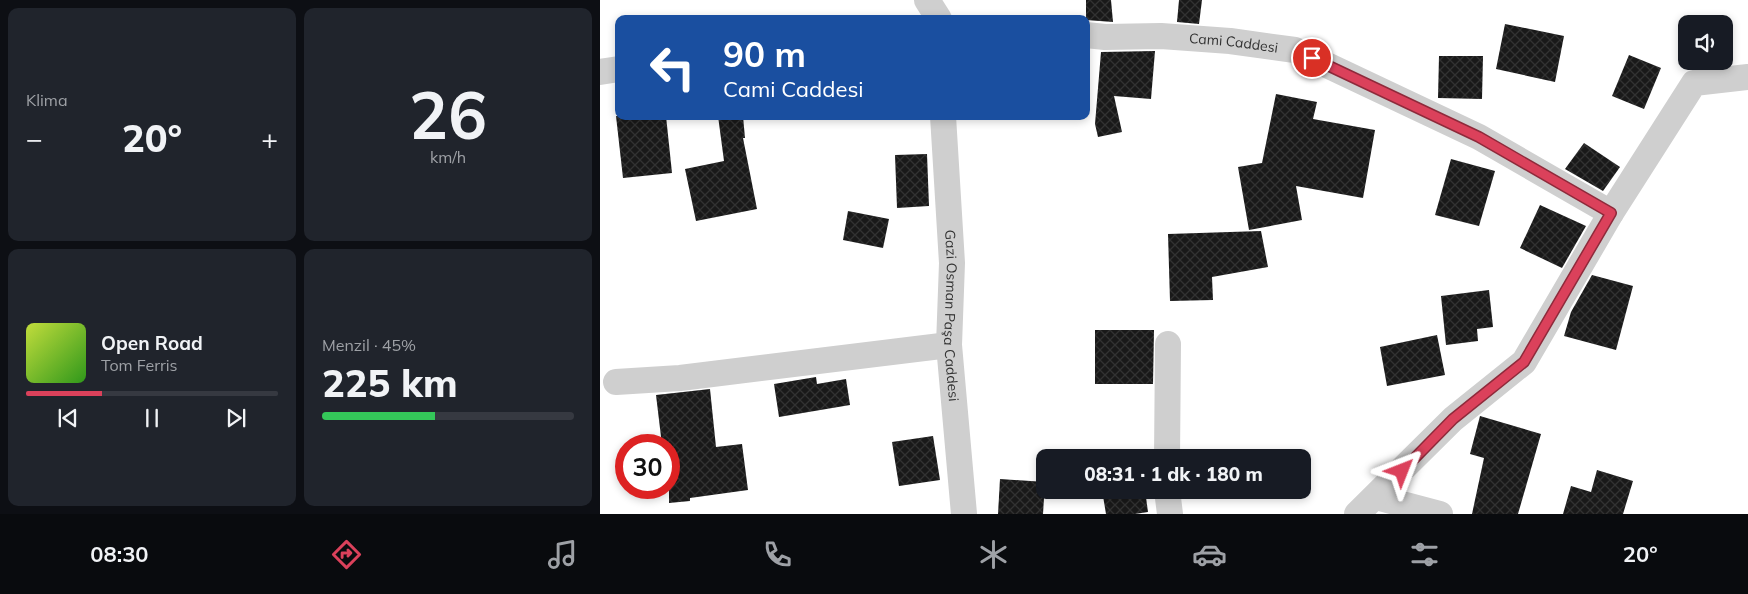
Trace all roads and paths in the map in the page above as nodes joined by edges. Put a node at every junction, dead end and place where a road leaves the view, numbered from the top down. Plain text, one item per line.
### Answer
1 (927, 0) edge
2 (936, 15) edge
3 (1090, 35) edge
4 (615, 70) edge
5 (600, 72) edge
6 (1748, 77) edge
7 (942, 120) edge
8 (1611, 213) junction
9 (1168, 344) dead end
10 (949, 345) junction
11 (616, 382) dead end
12 (1168, 449) edge
13 (1168, 499) edge
14 (1366, 506) edge
15 (964, 514) edge
16 (1170, 514) edge
17 (1440, 514) edge

1 - 2 street
3 - 8 street, Cami Caddesi
4 - 5 street
6 - 8 street
7 - 10 street, Gazi Osman Paşa Caddesi
8 - 14 street
9 - 12 street
10 - 11 street
10 - 15 street, Gazi Osman Paşa Caddesi
13 - 16 street
14 - 17 street

